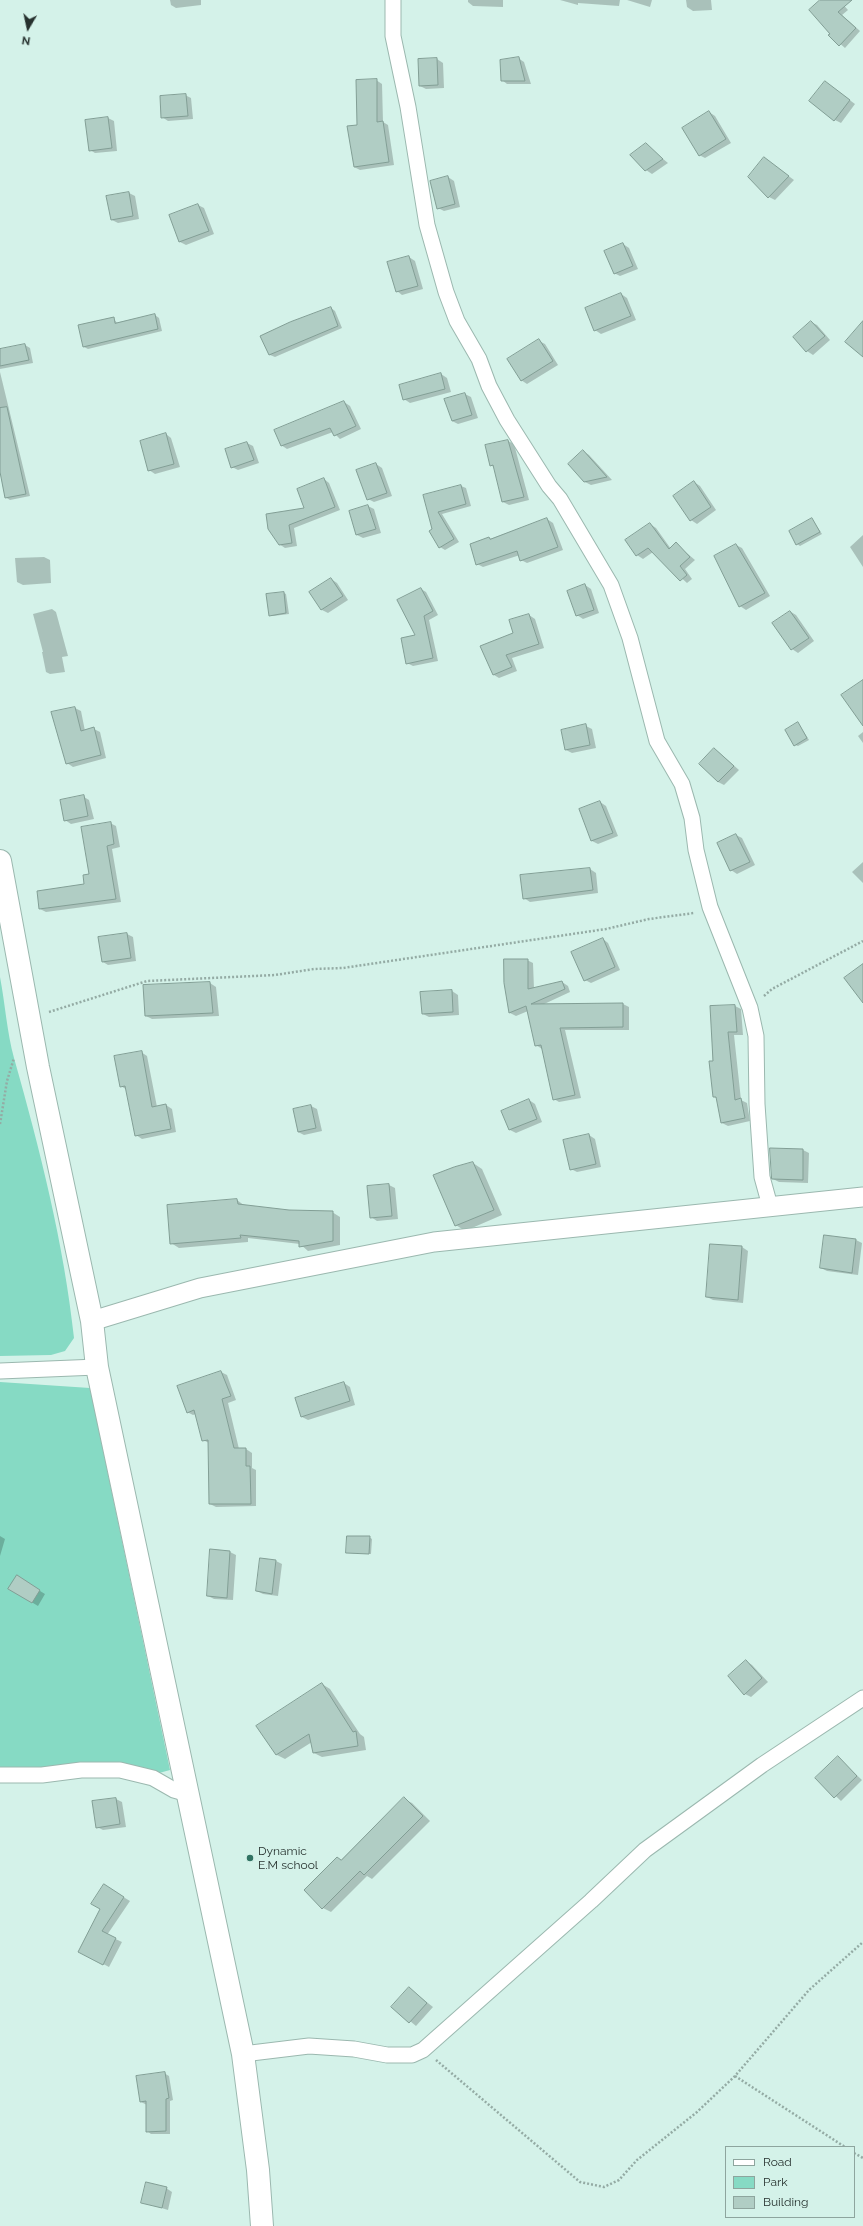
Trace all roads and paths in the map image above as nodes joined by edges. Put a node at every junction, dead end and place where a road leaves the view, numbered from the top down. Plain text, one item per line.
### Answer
1 (393, 0) edge
2 (0, 861) edge
3 (710, 907) junction
4 (863, 941) edge
5 (750, 1008) junction
6 (29, 1018) junction
7 (17, 1051) dead end
8 (0, 1124) edge
9 (863, 1198) edge
10 (770, 1206) junction
11 (92, 1321) junction
12 (97, 1367) junction
13 (0, 1371) edge
14 (863, 1698) edge
15 (0, 1775) edge
16 (188, 1794) junction
17 (863, 1942) edge
18 (423, 2050) junction
19 (243, 2054) junction
20 (735, 2076) junction
21 (843, 2146) edge
22 (262, 2226) edge

1 - 3 street
2 - 6 main road
3 - 5 street
3 - 6 path
4 - 5 path
5 - 10 street
6 - 11 main road
7 - 8 path
9 - 10 street
10 - 11 street
11 - 12 main road
12 - 13 street
12 - 16 main road
14 - 18 street
15 - 16 street
16 - 19 main road
17 - 20 path
18 - 19 street
18 - 20 path
19 - 22 main road
20 - 21 path

